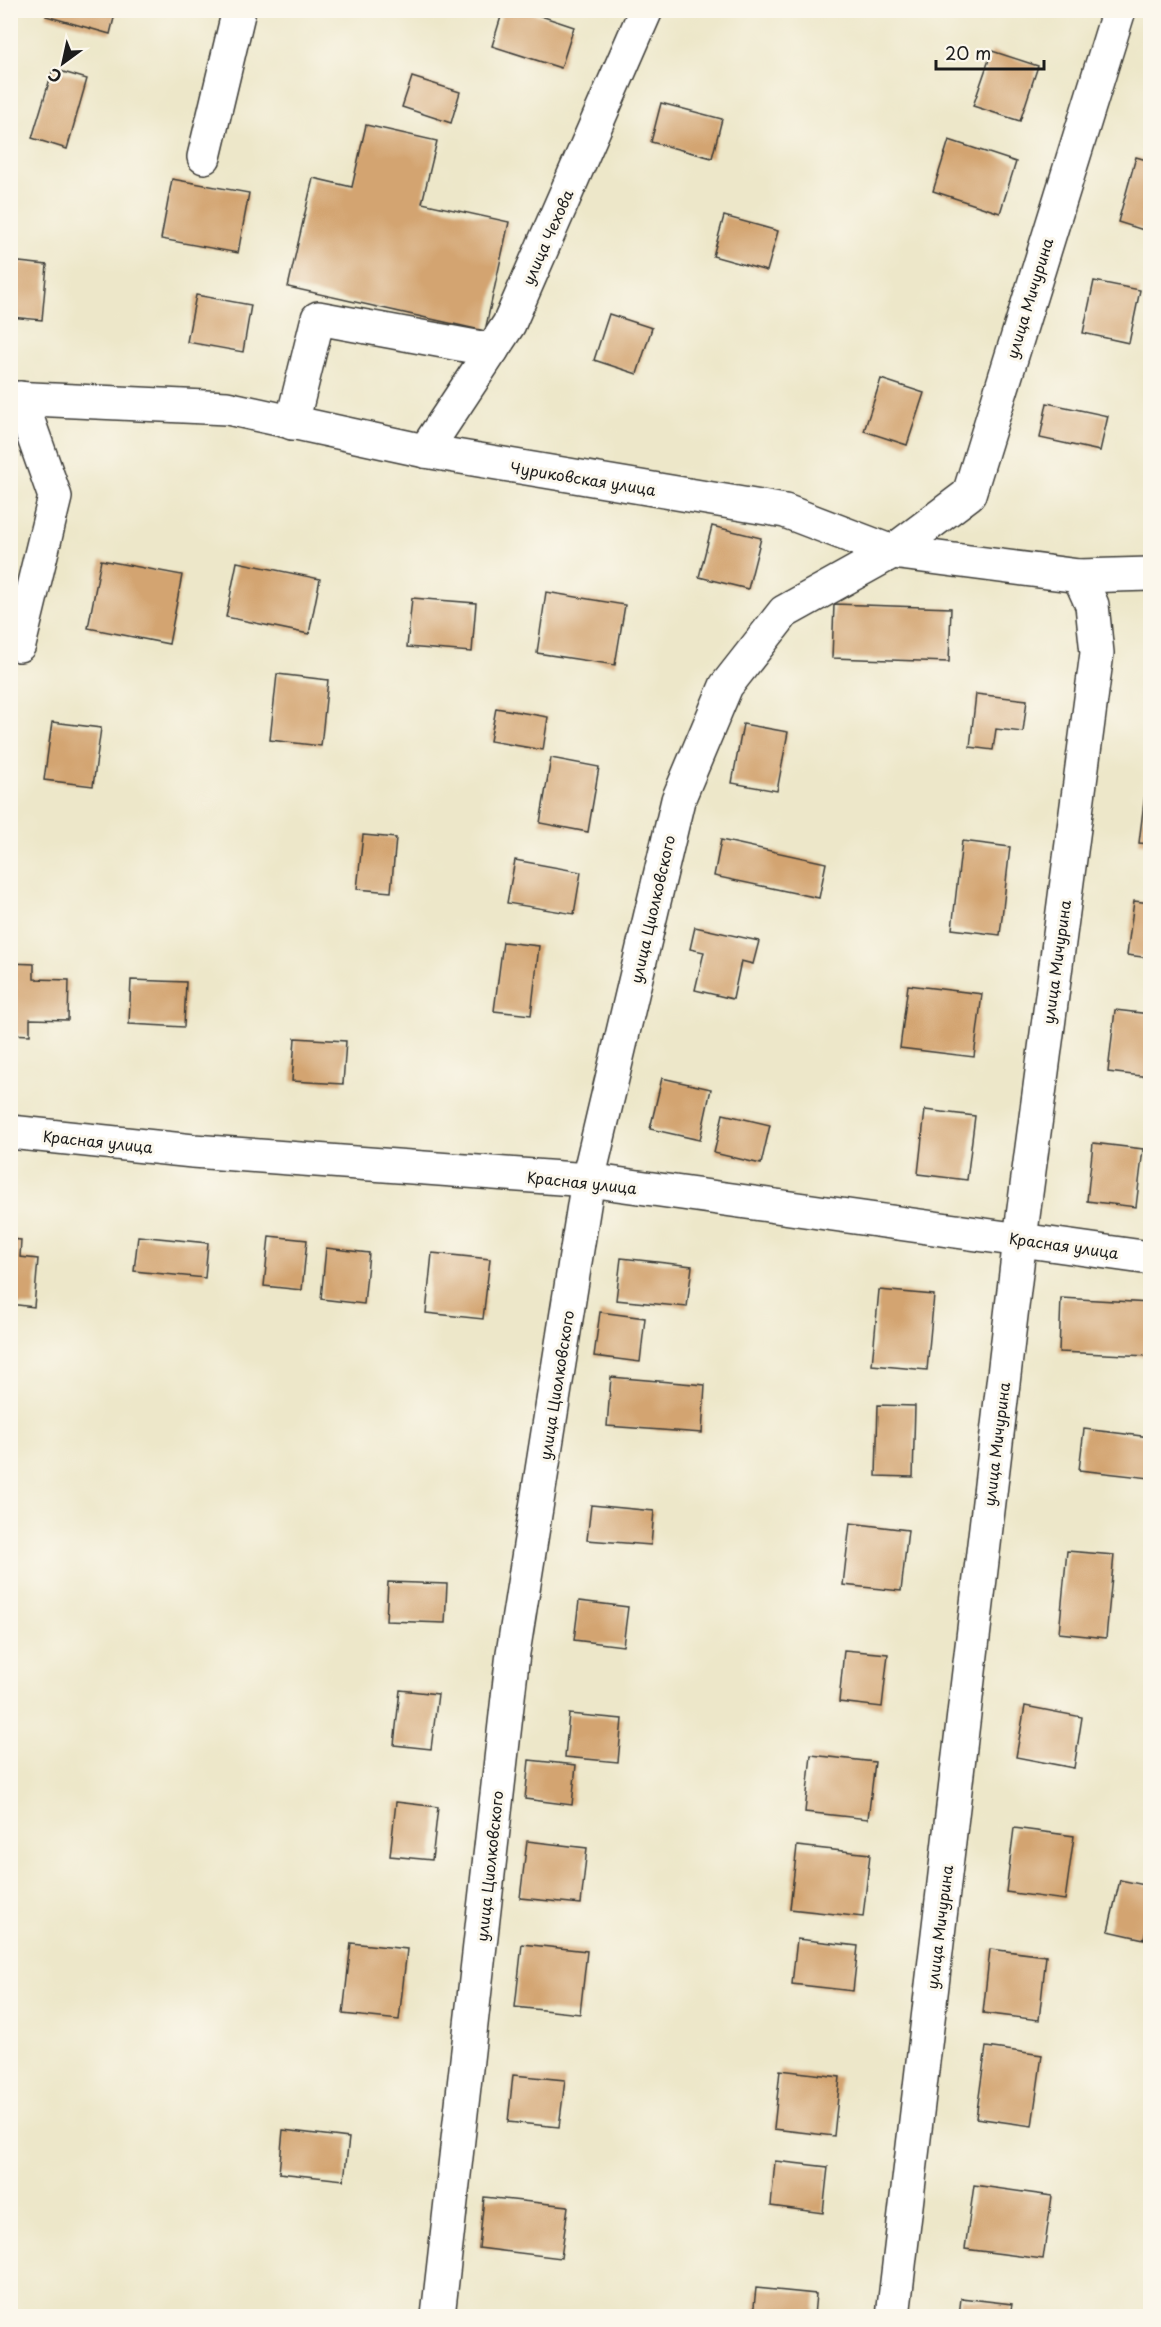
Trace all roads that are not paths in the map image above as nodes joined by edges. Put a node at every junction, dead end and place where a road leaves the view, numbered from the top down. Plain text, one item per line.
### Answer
1 (238, 10) edge
2 (646, 10) edge
3 (1119, 10) edge
4 (204, 157) dead end
5 (492, 350) junction
6 (15, 398) edge
7 (292, 423) junction
8 (425, 451) junction
9 (892, 552) junction
10 (1150, 574) edge
11 (1079, 576) junction
12 (19, 645) dead end
13 (10, 1132) edge
14 (588, 1180) junction
15 (1020, 1239) junction
16 (1150, 1258) edge
17 (438, 2316) edge
18 (893, 2316) edge

1 - 4 street
2 - 5 street, улица Чехова
3 - 9 street, улица Мичурина
5 - 7 street
5 - 8 street, улица Чехова
6 - 7 street, Чуриковская улица
6 - 12 street
7 - 8 street, Чуриковская улица
8 - 9 street, Чуриковская улица
9 - 11 street, Чуриковская улица
9 - 14 street, улица Циолковского
10 - 11 street, Чуриковская улица
11 - 15 street, улица Мичурина
13 - 14 street, Красная улица
14 - 15 street, Красная улица
14 - 17 street, улица Циолковского
15 - 16 street, Красная улица
15 - 18 street, улица Мичурина

